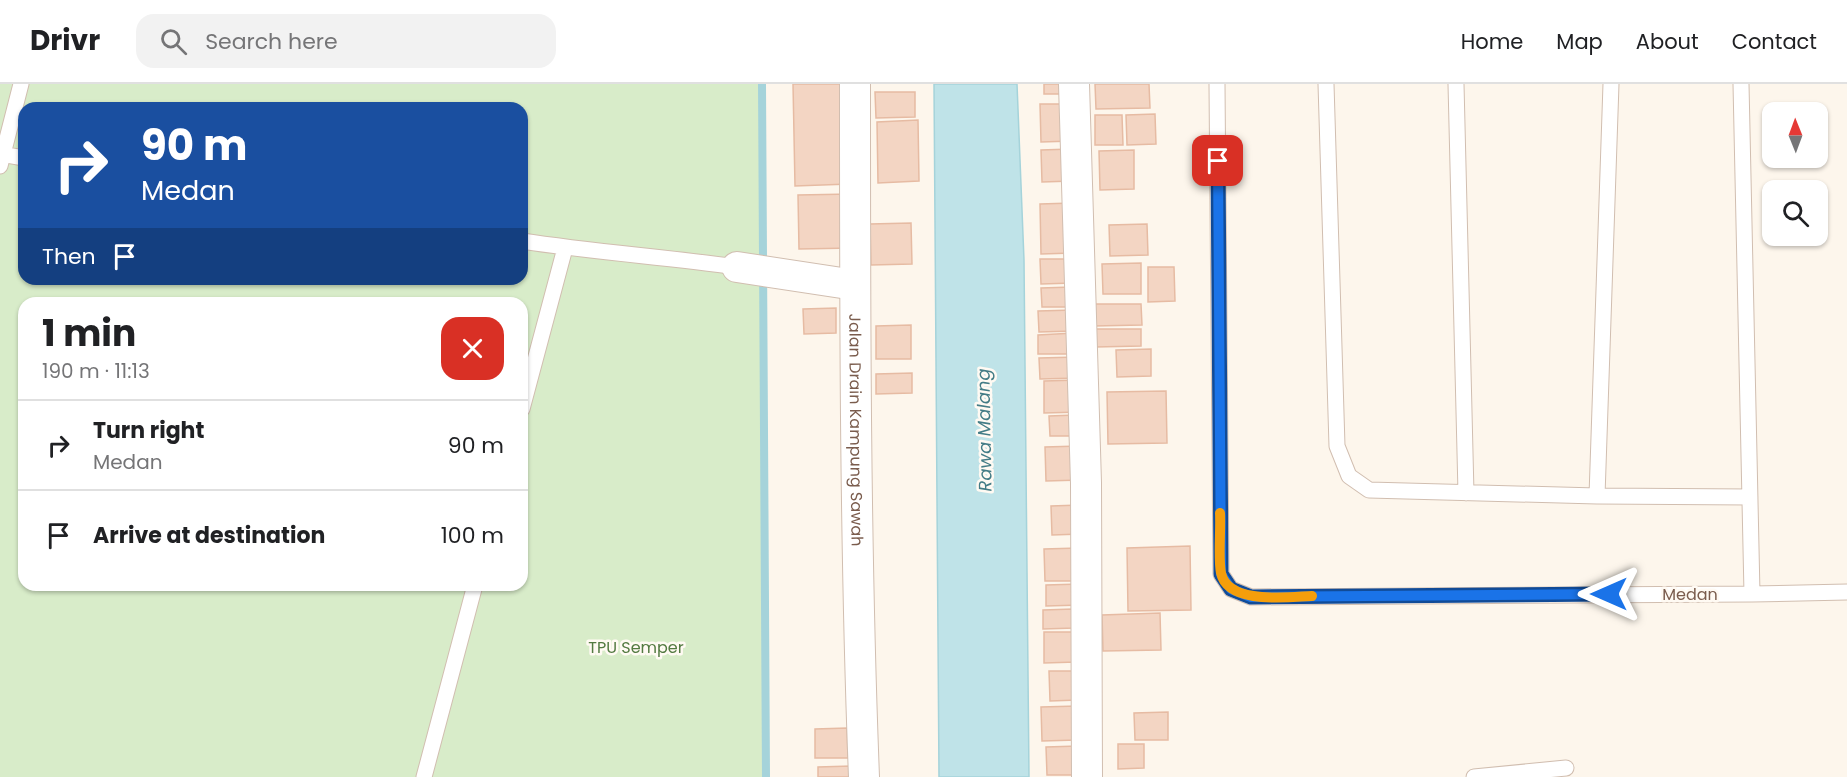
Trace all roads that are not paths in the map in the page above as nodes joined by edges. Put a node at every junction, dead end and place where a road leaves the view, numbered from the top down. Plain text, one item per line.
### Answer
1 (21, 84) edge
2 (855, 84) edge
3 (1074, 84) edge
4 (1217, 84) edge
5 (1326, 84) edge
6 (1456, 84) edge
7 (1611, 84) edge
8 (1741, 84) edge
9 (1, 158) edge
10 (18, 158) edge
11 (528, 242) edge
12 (565, 248) junction
13 (737, 267) joint
14 (855, 285) junction
15 (528, 387) edge
16 (1466, 493) junction
17 (1597, 496) junction
18 (1750, 497) junction
19 (473, 591) edge
20 (1847, 592) edge
21 (1752, 594) junction
22 (1566, 768) dead end
23 (424, 777) edge
24 (864, 777) edge
25 (1087, 777) edge
26 (1474, 777) edge

1 - 9 lane
2 - 14 street, Jalan Drain Kampung Sawah
3 - 25 street
4 - 21 lane, Medan
5 - 16 lane
6 - 16 lane
7 - 17 lane
8 - 18 lane
9 - 10 lane
11 - 12 lane
12 - 13 lane
12 - 15 lane
13 - 14 street
14 - 24 street, Jalan Drain Kampung Sawah
16 - 17 lane
17 - 18 lane
18 - 21 lane
19 - 23 lane
20 - 21 lane, Medan
22 - 26 lane

